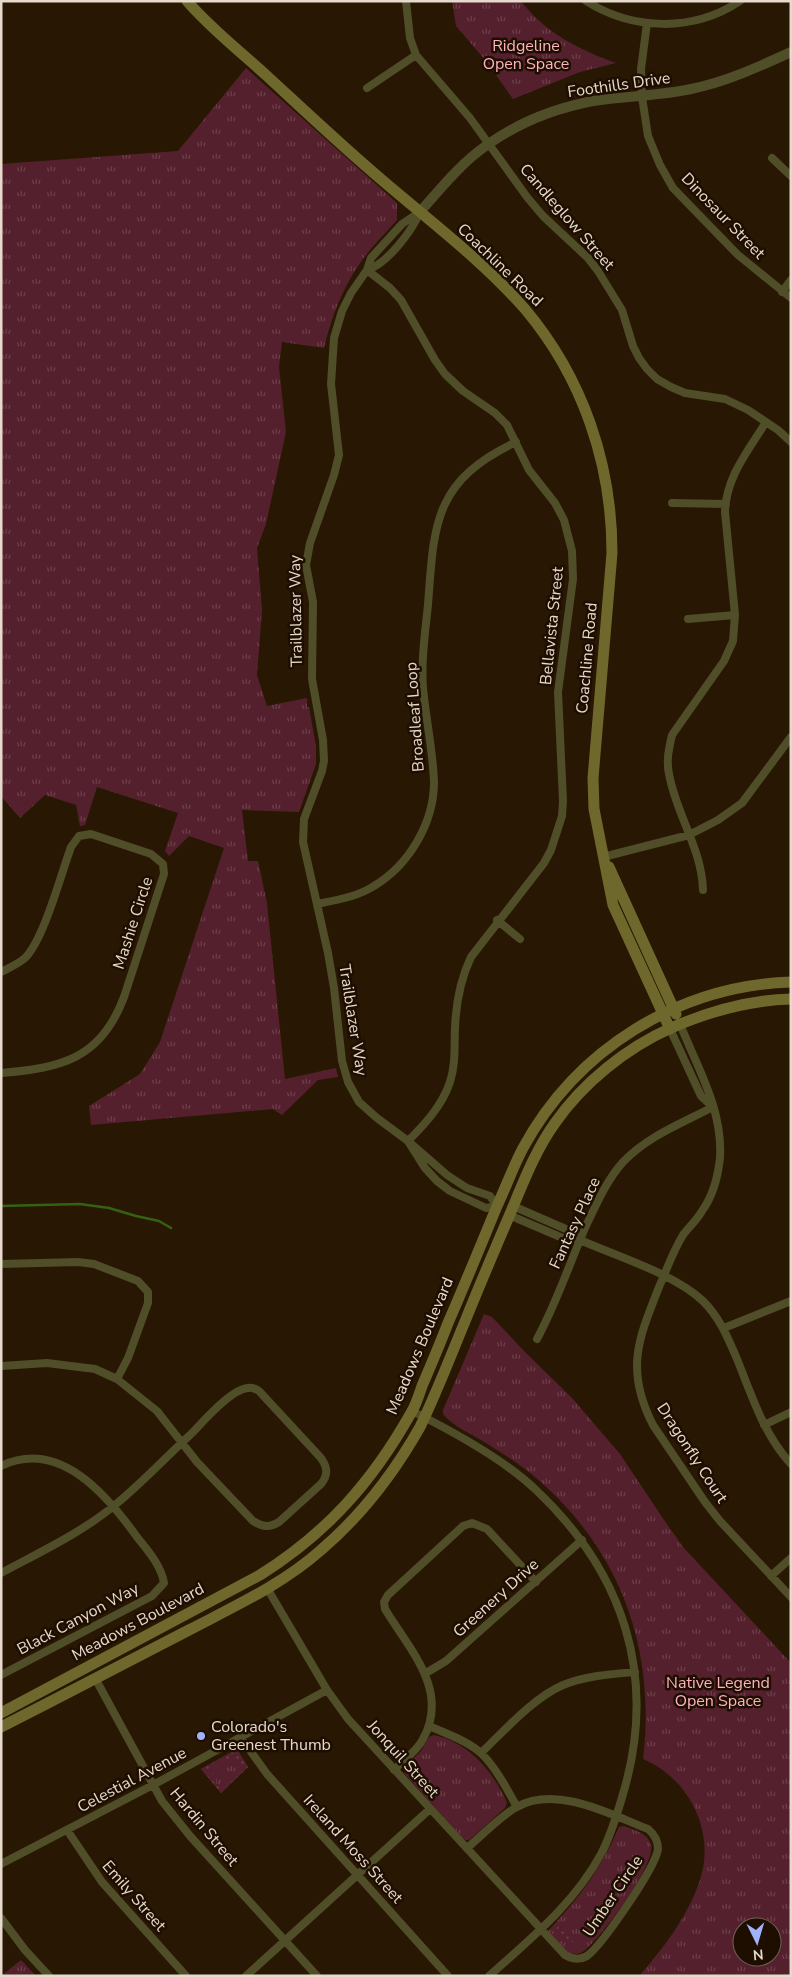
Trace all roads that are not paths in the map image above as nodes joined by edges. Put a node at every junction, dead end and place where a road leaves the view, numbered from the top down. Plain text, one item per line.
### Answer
1 (188, 1) edge
2 (406, 1) edge
3 (740, 1) edge
4 (590, 2) edge
5 (647, 23) junction
6 (791, 52) edge
7 (416, 54) junction
8 (367, 88) dead end
9 (642, 97) junction
10 (488, 144) junction
11 (772, 158) dead end
12 (791, 176) edge
13 (420, 212) junction
14 (367, 270) junction
15 (791, 280) edge
16 (782, 292) junction
17 (791, 298) edge
18 (766, 422) junction
19 (516, 442) junction
20 (791, 442) edge
21 (672, 504) dead end
22 (726, 504) junction
23 (735, 615) junction
24 (688, 619) dead end
25 (791, 737) edge
26 (689, 835) junction
27 (603, 857) junction
28 (703, 890) dead end
29 (317, 904) junction
30 (498, 920) junction
31 (520, 939) dead end
32 (1, 972) edge
33 (791, 982) edge
34 (791, 999) edge
35 (668, 1011) junction
36 (675, 1026) junction
37 (1, 1073) edge
38 (714, 1107) junction
39 (408, 1141) junction
40 (497, 1206) junction
41 (511, 1211) junction
42 (580, 1240) junction
43 (1, 1264) edge
44 (664, 1276) junction
45 (481, 1281) junction
46 (791, 1301) edge
47 (724, 1328) junction
48 (537, 1339) dead end
49 (1, 1366) edge
50 (117, 1379) junction
51 (412, 1411) junction
52 (791, 1412) edge
53 (424, 1417) junction
54 (764, 1425) junction
55 (181, 1443) junction
56 (791, 1464) edge
57 (1, 1466) edge
58 (114, 1505) junction
59 (335, 1517) junction
60 (582, 1540) junction
61 (791, 1558) edge
62 (1, 1573) edge
63 (771, 1576) junction
64 (536, 1582) junction
65 (268, 1588) junction
66 (791, 1597) edge
67 (635, 1672) junction
68 (426, 1673) junction
69 (1, 1675) edge
70 (96, 1678) junction
71 (327, 1690) junction
72 (1, 1713) edge
73 (429, 1726) junction
74 (1, 1727) edge
75 (241, 1738) junction
76 (481, 1753) junction
77 (394, 1770) junction
78 (153, 1785) junction
79 (517, 1807) junction
80 (430, 1809) junction
81 (616, 1817) junction
82 (67, 1830) junction
83 (467, 1848) junction
84 (1, 1864) edge
85 (358, 1875) junction
86 (1, 1918) edge
87 (540, 1931) junction
88 (285, 1940) junction
89 (49, 1976) edge
90 (186, 1976) edge
91 (246, 1976) edge
92 (317, 1976) edge
93 (448, 1976) edge
94 (489, 1976) edge

1 - 13 main road, Coachline Road
2 - 7 street, Candleglow Street
3 - 5 street
4 - 5 street
5 - 9 street, Dinosaur Street
6 - 9 street, Foothills Drive
7 - 8 street
7 - 10 street, Candleglow Street
9 - 10 street, Foothills Drive
9 - 16 street, Dinosaur Street
10 - 13 street, Foothills Drive
10 - 18 street, Candleglow Street
11 - 12 street
13 - 14 street, Trailblazer Way
13 - 27 main road, Coachline Road
14 - 19 street, Bellavista Street
14 - 29 street, Trailblazer Way
15 - 16 street
16 - 17 street, Dinosaur Street
18 - 20 street, Candleglow Street
18 - 22 street
19 - 29 street, Broadleaf Loop
19 - 30 street, Bellavista Street
21 - 22 street
22 - 23 street
23 - 24 street
23 - 26 street
25 - 26 street
26 - 27 street
26 - 28 street
27 - 35 main road, Coachline Road
29 - 39 street, Trailblazer Way
30 - 31 street
30 - 39 street, Bellavista Street
32 - 37 street, Mashie Circle
33 - 35 main road, Meadows Boulevard
34 - 36 main road, Meadows Boulevard
35 - 36 main road, Coachline Road
35 - 40 main road, Meadows Boulevard
36 - 38 street
36 - 41 main road, Meadows Boulevard
38 - 42 street, Fantasy Place
38 - 44 street, Dragonfly Court
39 - 40 street, Trailblazer Way
39 - 40 street, Trailblazer Way
40 - 45 main road
40 - 51 main road, Meadows Boulevard
41 - 42 street
41 - 45 main road, Meadows Boulevard
42 - 44 street
42 - 48 street, Fantasy Place
43 - 50 street
44 - 47 street
44 - 63 street, Dragonfly Court
45 - 53 main road, Meadows Boulevard
46 - 47 street
47 - 54 street
49 - 50 street
50 - 55 street
51 - 53 street
51 - 59 main road, Meadows Boulevard
52 - 54 street
53 - 60 street
53 - 65 main road, Meadows Boulevard
54 - 56 street
55 - 55 street
55 - 58 street
57 - 58 street
58 - 62 street
58 - 69 street, Black Canyon Way
59 - 65 main road
59 - 72 main road, Meadows Boulevard
60 - 64 street, Greenery Drive
60 - 67 street
61 - 63 street
63 - 66 street, Dragonfly Court
64 - 68 street, Greenery Drive
64 - 68 street
65 - 70 main road, Meadows Boulevard
65 - 71 street, Jonquil Street
67 - 76 street
67 - 81 street
68 - 73 street
70 - 74 main road, Meadows Boulevard
70 - 78 street, Hardin Street
71 - 75 street, Celestial Avenue
71 - 77 street, Jonquil Street
73 - 76 street
73 - 77 street
75 - 78 street, Celestial Avenue
75 - 85 street, Ireland Moss Street
76 - 79 street
77 - 80 street, Jonquil Street
78 - 82 street, Celestial Avenue
78 - 88 street, Hardin Street
79 - 81 street
79 - 83 street
80 - 83 street, Jonquil Street
80 - 85 street
81 - 87 street
81 - 87 street, Umber Circle
82 - 84 street, Celestial Avenue
82 - 90 street, Emily Street
83 - 87 street, Jonquil Street
85 - 88 street
85 - 93 street, Ireland Moss Street
86 - 89 street
87 - 94 street
88 - 91 street
88 - 92 street, Hardin Street

